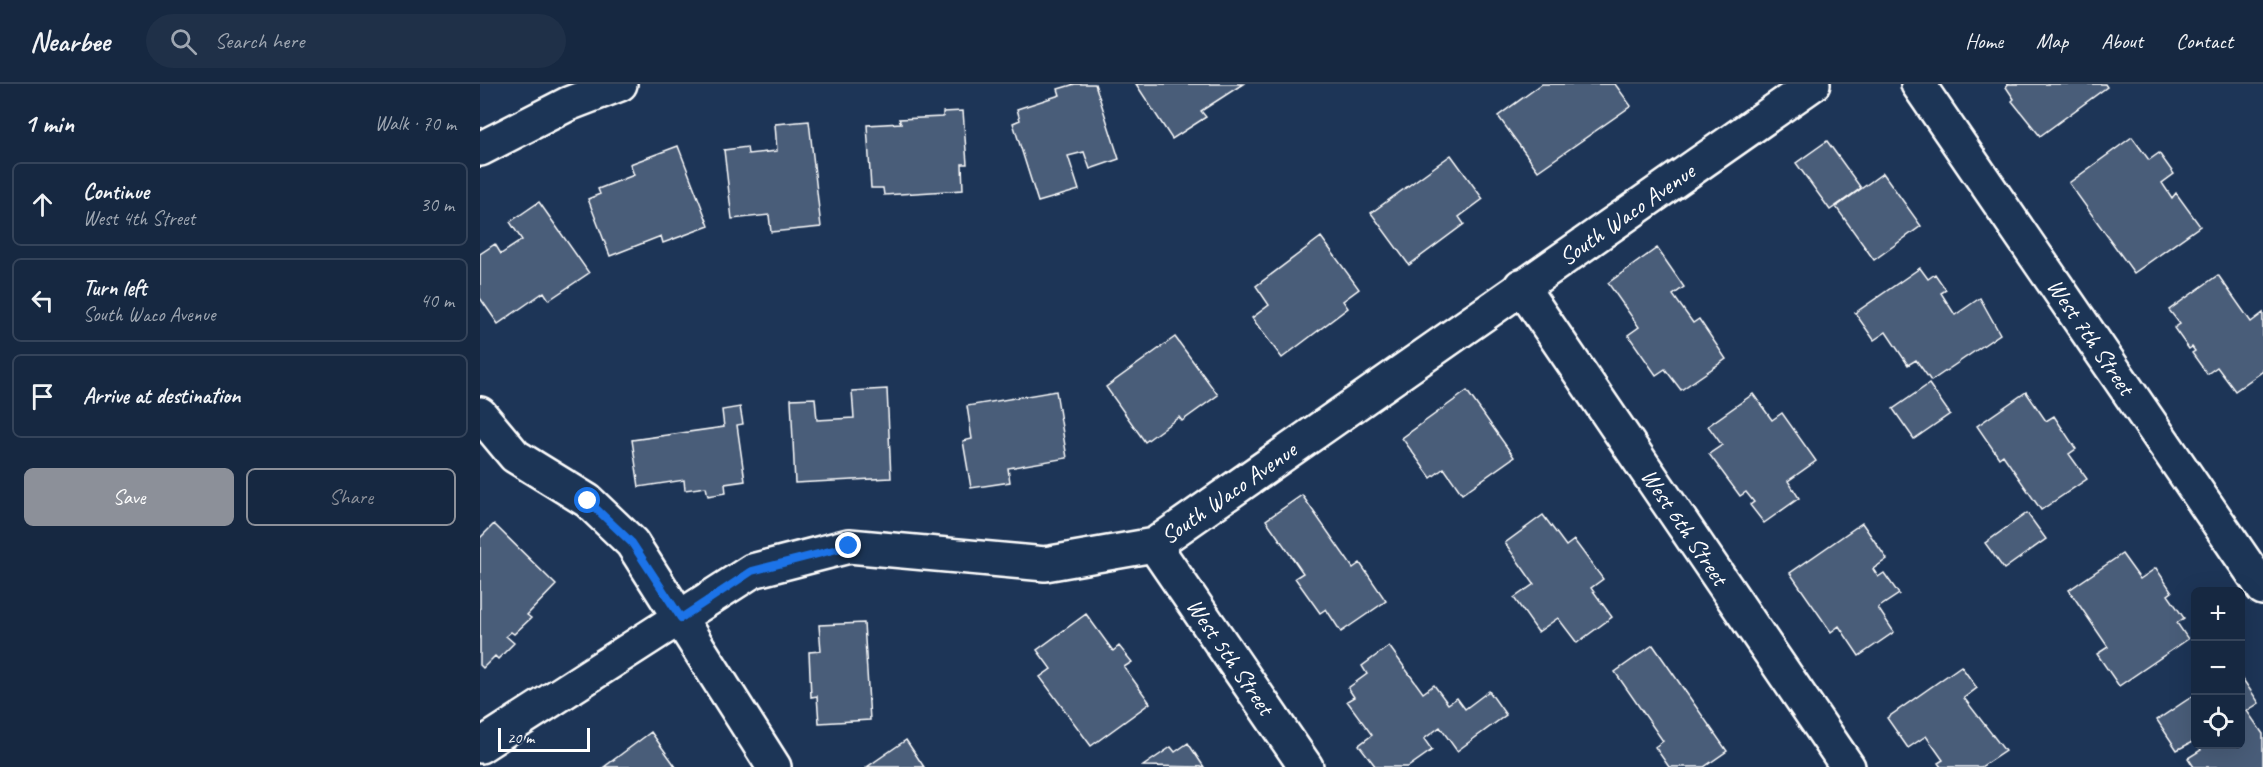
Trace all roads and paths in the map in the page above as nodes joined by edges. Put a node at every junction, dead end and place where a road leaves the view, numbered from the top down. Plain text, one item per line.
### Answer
1 (620, 84) edge
2 (1813, 84) edge
3 (1918, 84) edge
4 (480, 149) edge
5 (1521, 286) junction
6 (480, 414) edge
7 (1154, 545) junction
8 (2263, 588) edge
9 (681, 618) junction
10 (480, 746) edge
11 (774, 767) edge
12 (1306, 767) edge
13 (1848, 767) edge

1 - 4 street
2 - 5 street, South Waco Avenue
3 - 8 street, West 7th Street
5 - 7 street, South Waco Avenue
5 - 13 street, West 6th Street
6 - 9 street
7 - 9 street, South Waco Avenue
7 - 12 street, West 5th Street
9 - 10 street, South Waco Avenue
9 - 11 street

